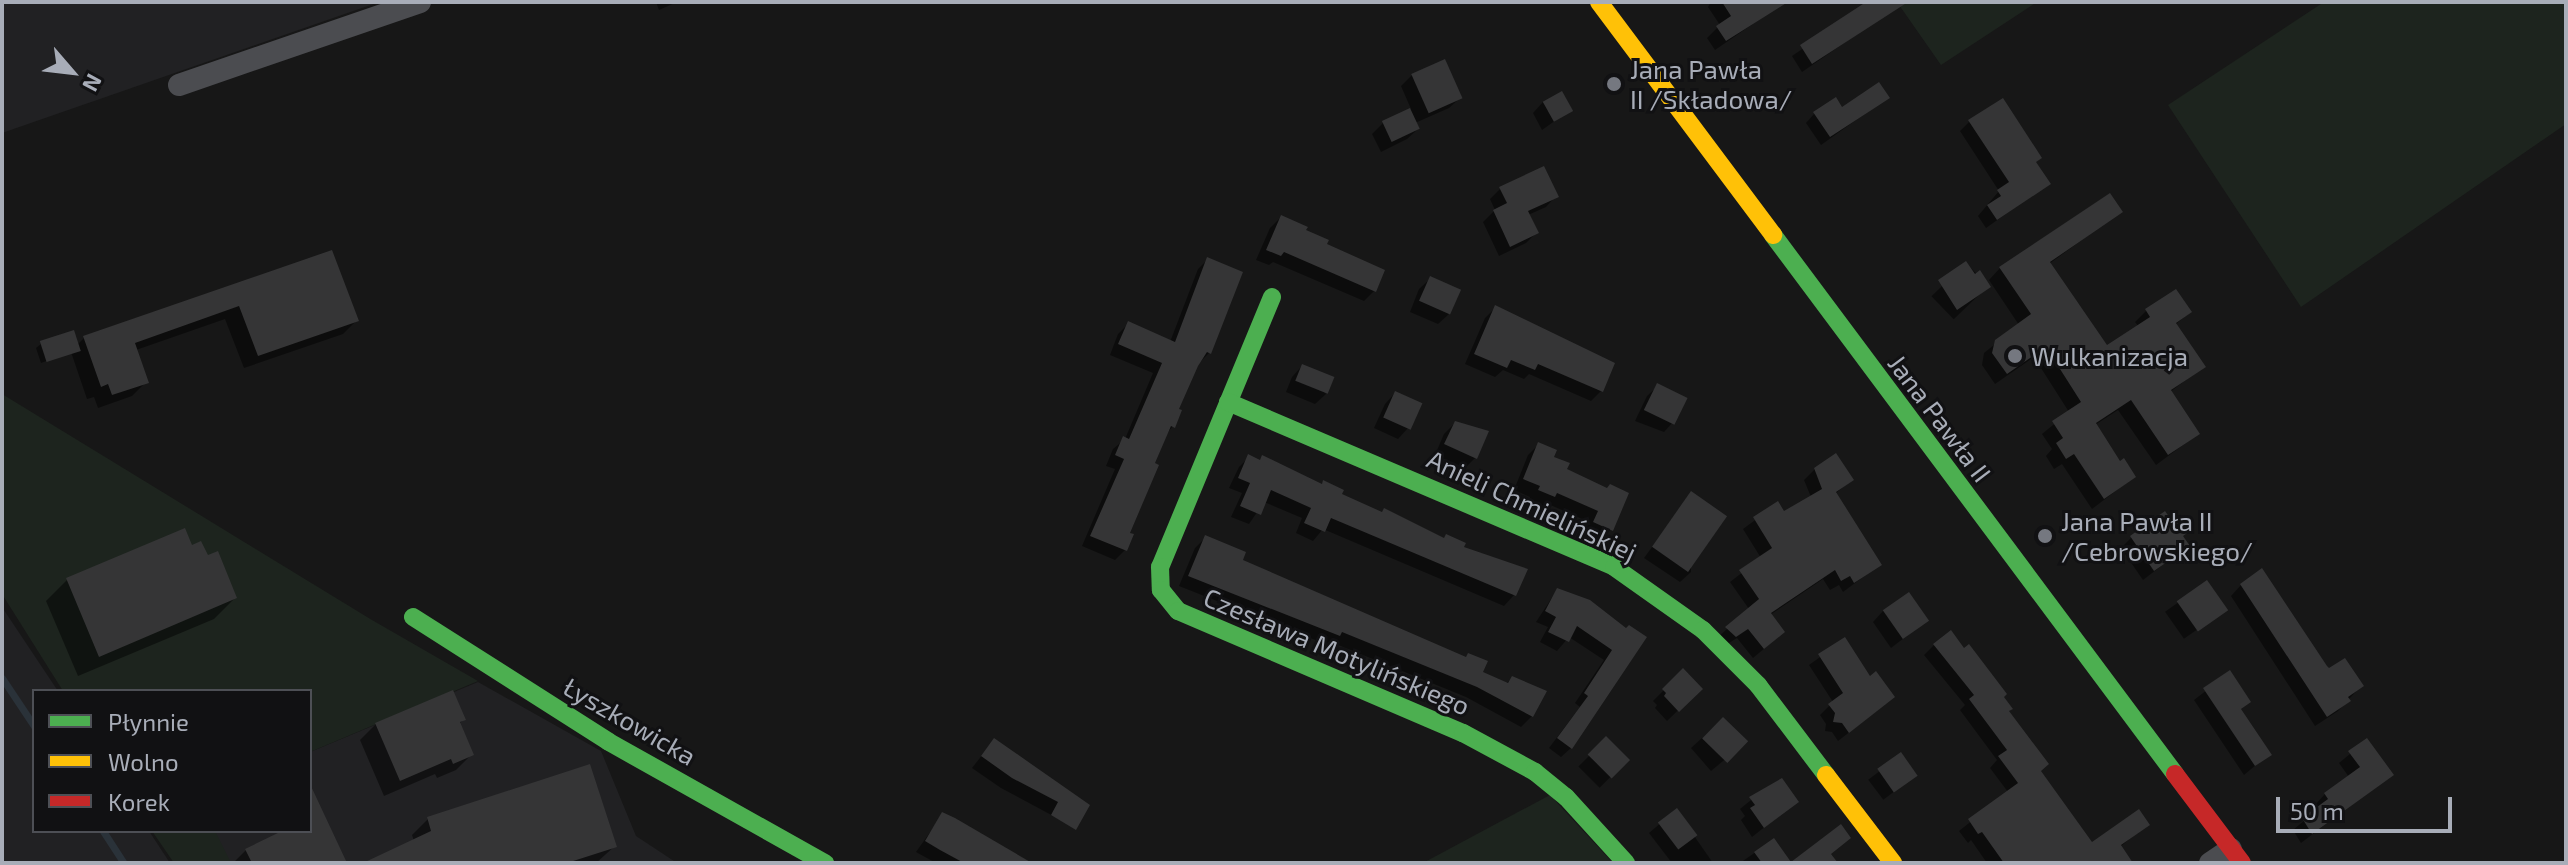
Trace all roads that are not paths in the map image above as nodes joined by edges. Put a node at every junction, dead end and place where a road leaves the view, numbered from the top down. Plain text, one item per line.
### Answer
1 (420, 2) edge
2 (1599, 2) edge
3 (179, 85) dead end
4 (1272, 297) dead end
5 (1228, 402) junction
6 (413, 617) dead end
7 (2236, 856) edge
8 (825, 863) edge
9 (1626, 863) edge
10 (1893, 863) edge
11 (2210, 863) edge

1 - 3 street
2 - 7 street, Jana Pawła II
4 - 5 street, Czesława Motylińskiego
5 - 9 street, Czesława Motylińskiego
5 - 10 street, Anieli Chmielińskiej
6 - 8 street, Łyszkowicka
7 - 11 street

